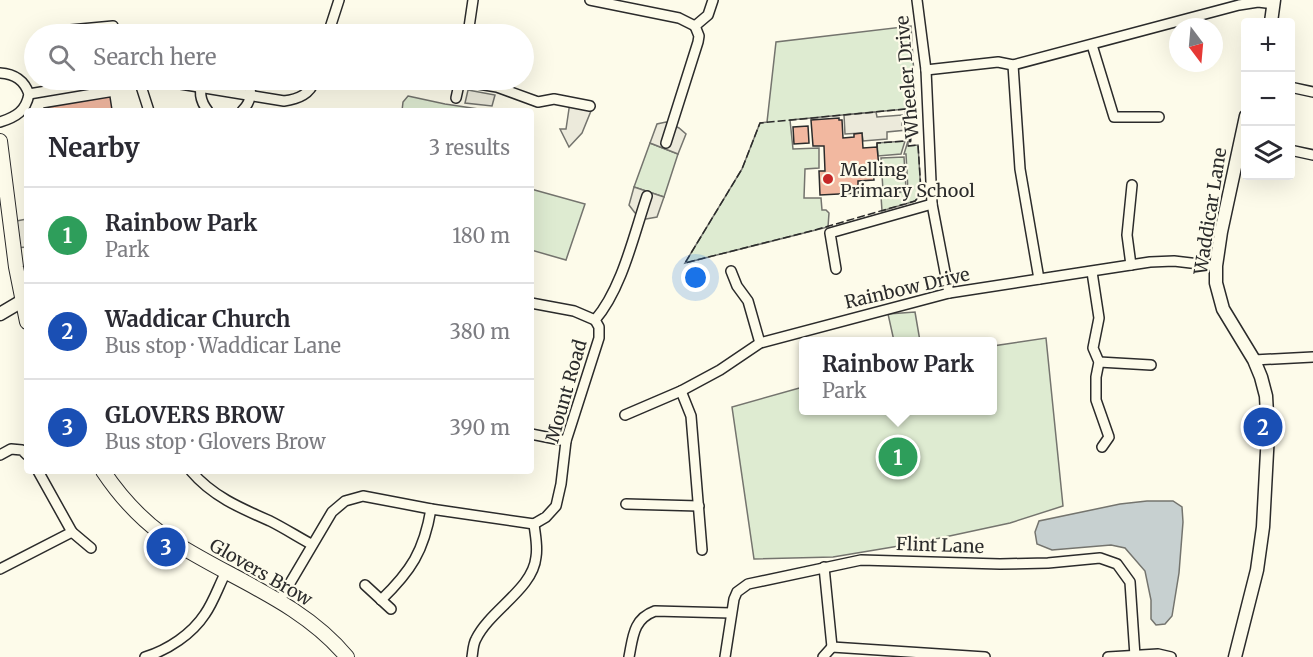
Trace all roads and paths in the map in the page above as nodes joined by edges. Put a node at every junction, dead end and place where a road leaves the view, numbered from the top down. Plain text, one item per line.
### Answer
1 (339, 0) edge
2 (473, 0) edge
3 (590, 0) edge
4 (713, 0) edge
5 (917, 0) edge
6 (1274, 2) edge
7 (1272, 18) edge
8 (331, 24) edge
9 (469, 24) edge
10 (695, 26) junction
11 (1092, 45) junction
12 (1013, 65) junction
13 (927, 70) junction
14 (0, 73) edge
15 (24, 85) edge
16 (1295, 88) edge
17 (27, 90) edge
18 (53, 90) edge
19 (142, 90) edge
20 (202, 90) edge
21 (226, 90) edge
22 (250, 90) edge
23 (308, 90) edge
24 (458, 90) edge
25 (505, 90) edge
26 (1313, 92) edge
27 (29, 94) junction
28 (251, 96) junction
29 (456, 98) dead end
30 (590, 106) dead end
31 (148, 108) edge
32 (206, 108) edge
33 (245, 108) edge
34 (1160, 117) dead end
35 (0, 122) edge
36 (0, 141) edge
37 (666, 143) dead end
38 (1241, 147) edge
39 (1295, 151) edge
40 (1313, 155) edge
41 (2, 164) edge
42 (1132, 185) dead end
43 (647, 196) dead end
44 (932, 204) junction
45 (1131, 265) junction
46 (1216, 266) junction
47 (836, 269) dead end
48 (731, 271) dead end
49 (1092, 272) junction
50 (1039, 279) junction
51 (949, 293) junction
52 (24, 300) edge
53 (534, 304) edge
54 (0, 314) edge
55 (595, 320) junction
56 (760, 343) junction
57 (1313, 357) edge
58 (1254, 360) junction
59 (1099, 362) junction
60 (1151, 365) dead end
61 (681, 391) junction
62 (625, 415) dead end
63 (534, 435) edge
64 (566, 441) junction
65 (1102, 447) dead end
66 (24, 452) edge
67 (0, 455) edge
68 (40, 474) edge
69 (106, 474) edge
70 (193, 474) edge
71 (626, 504) dead end
72 (699, 506) junction
73 (430, 509) junction
74 (534, 524) junction
75 (72, 532) junction
76 (311, 544) junction
77 (92, 548) dead end
78 (702, 550) dead end
79 (824, 567) junction
80 (0, 569) edge
81 (226, 572) junction
82 (365, 585) dead end
83 (280, 600) junction
84 (381, 600) junction
85 (391, 609) dead end
86 (731, 613) junction
87 (832, 647) junction
88 (1135, 656) junction
89 (145, 657) edge
90 (347, 657) edge
91 (472, 657) edge
92 (629, 657) edge
93 (724, 657) edge
94 (823, 657) edge
95 (985, 657) edge
96 (1108, 657) edge
97 (1171, 657) edge
98 (1235, 657) edge

1 - 8 street
2 - 9 street
3 - 10 street
4 - 10 street
5 - 13 street, Wheeler Drive
6 - 7 street
6 - 11 street
10 - 37 street
11 - 12 street
11 - 34 street
12 - 13 street
12 - 50 street
13 - 44 street, Wheeler Drive
14 - 15 street
16 - 26 street
17 - 27 street
18 - 27 street
19 - 31 street
20 - 32 street
21 - 28 street
22 - 28 street
23 - 28 street
24 - 29 street
25 - 30 street
27 - 35 street
28 - 33 street
36 - 41 main road
38 - 46 street, Waddicar Lane
39 - 40 street
41 - 52 main road
42 - 45 street
43 - 55 street, Mount Road
44 - 47 street
44 - 51 street, Wheeler Drive
45 - 46 street, Rainbow Drive
45 - 49 street, Rainbow Drive
46 - 58 street, Waddicar Lane
48 - 56 street
49 - 50 street, Rainbow Drive
49 - 59 street
50 - 51 street, Rainbow Drive
51 - 56 street, Rainbow Drive
52 - 54 street
53 - 55 street
55 - 64 street, Mount Road
56 - 61 street, Rainbow Drive
57 - 58 street
58 - 98 street, Waddicar Lane
59 - 60 street
59 - 65 street
61 - 62 street, Rainbow Drive
61 - 72 street
63 - 64 street
64 - 74 street, Mount Road
66 - 67 street
68 - 75 street
69 - 81 main road, Glovers Brow
70 - 76 street
71 - 72 street
72 - 78 street
73 - 74 street
73 - 76 street
73 - 84 street
74 - 91 street
75 - 77 street
75 - 80 street
76 - 83 street
79 - 86 street, Flint Lane
79 - 87 street
79 - 88 street, Flint Lane
81 - 83 main road, Glovers Brow
81 - 89 street
82 - 84 street
83 - 90 main road, Glovers Brow
84 - 85 street
86 - 92 street
86 - 93 street, Flint Lane
87 - 94 street
87 - 95 street
88 - 96 street
88 - 97 street

